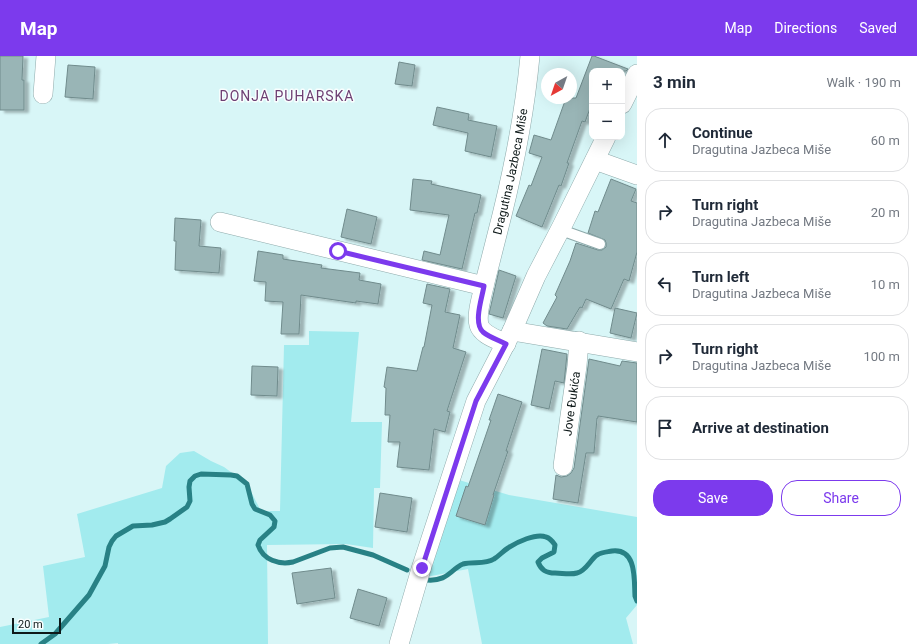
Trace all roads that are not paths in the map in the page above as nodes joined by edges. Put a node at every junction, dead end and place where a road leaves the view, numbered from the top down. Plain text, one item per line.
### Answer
1 (46, 56) edge
2 (530, 56) edge
3 (637, 74) edge
4 (43, 94) dead end
5 (625, 98) edge
6 (605, 140) edge
7 (595, 160) junction
8 (637, 175) edge
9 (220, 222) dead end
10 (561, 230) junction
11 (600, 244) dead end
12 (484, 286) junction
13 (509, 337) junction
14 (579, 341) junction
15 (637, 352) edge
16 (563, 466) dead end
17 (399, 644) edge

1 - 4 street
2 - 12 street, Dragutina Jazbeca Miše
3 - 5 street
6 - 7 street
7 - 8 street
7 - 10 street
9 - 12 street
10 - 11 lane
10 - 13 street
12 - 13 street, Dragutina Jazbeca Miše
13 - 14 street
13 - 17 street
14 - 15 street
14 - 16 street, Jove Đukića

